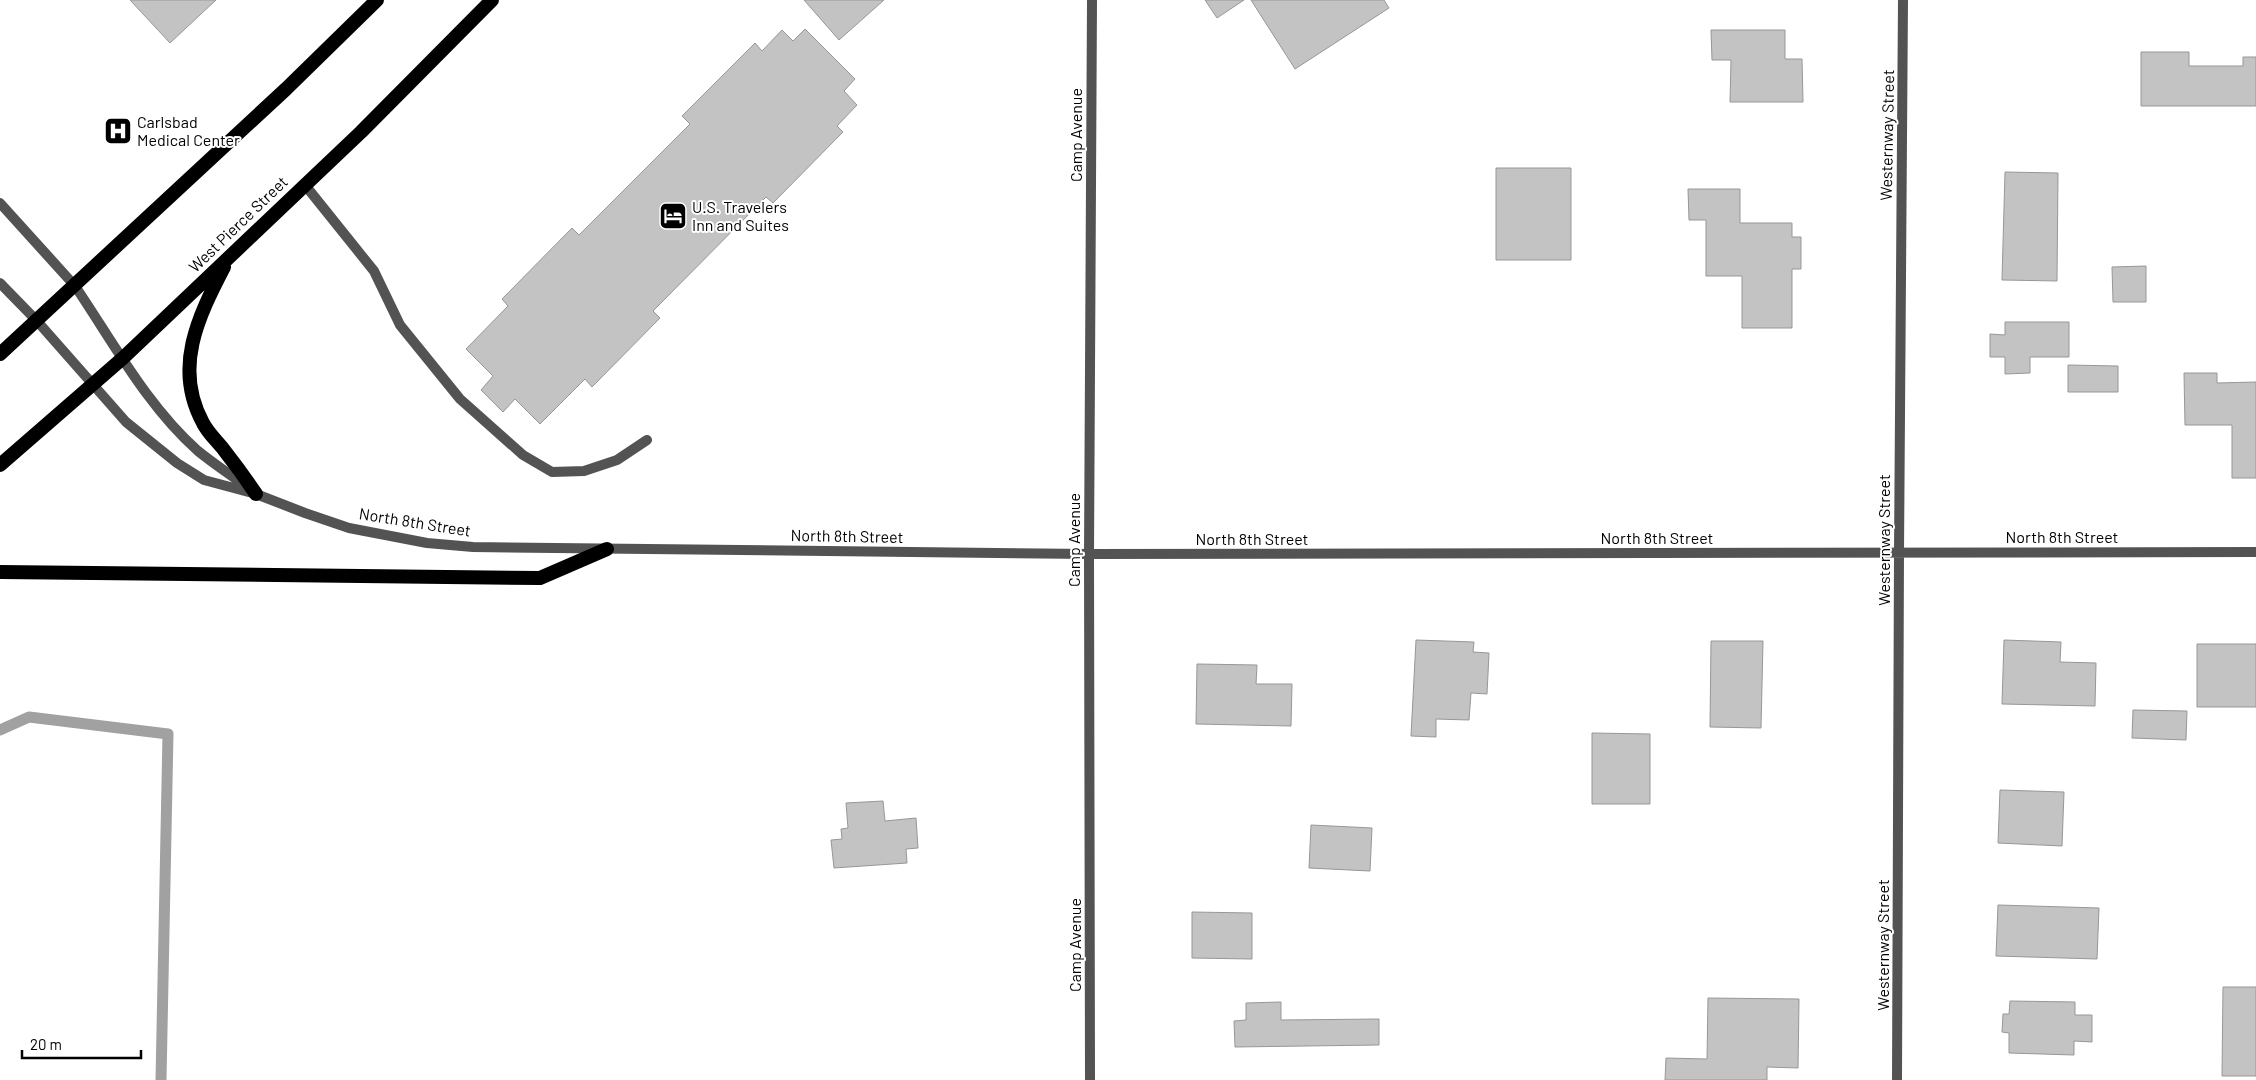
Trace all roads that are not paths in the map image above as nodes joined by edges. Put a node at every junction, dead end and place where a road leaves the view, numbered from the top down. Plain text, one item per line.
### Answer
1 (376, 0) edge
2 (492, 0) edge
3 (1092, 0) edge
4 (1904, 0) edge
5 (305, 185) junction
6 (0, 203) edge
7 (231, 256) junction
8 (0, 283) edge
9 (75, 286) junction
10 (37, 321) junction
11 (0, 354) edge
12 (123, 358) junction
13 (92, 385) junction
14 (647, 440) dead end
15 (0, 465) edge
16 (256, 494) junction
17 (608, 549) junction
18 (1899, 552) junction
19 (2256, 552) edge
20 (1089, 554) junction
21 (0, 572) edge
22 (1090, 1080) edge
23 (1897, 1080) edge

1 - 9 highway
2 - 5 highway, West Pierce Street
3 - 20 street, Camp Avenue
4 - 18 street, Westernway Street
5 - 7 highway, West Pierce Street
5 - 14 street
6 - 9 street, North 8th Street
7 - 12 highway, West Pierce Street
7 - 16 highway
8 - 10 street, North 8th Street
9 - 10 highway
9 - 12 street, North 8th Street
10 - 11 highway
10 - 13 street, North 8th Street
12 - 13 highway, West Pierce Street
12 - 16 street, North 8th Street
13 - 15 highway, West Pierce Street
13 - 16 street, North 8th Street
16 - 17 street, North 8th Street
17 - 20 street, North 8th Street
17 - 21 highway
18 - 19 street, North 8th Street
18 - 20 street, North 8th Street
18 - 23 street, Westernway Street
20 - 22 street, Camp Avenue

